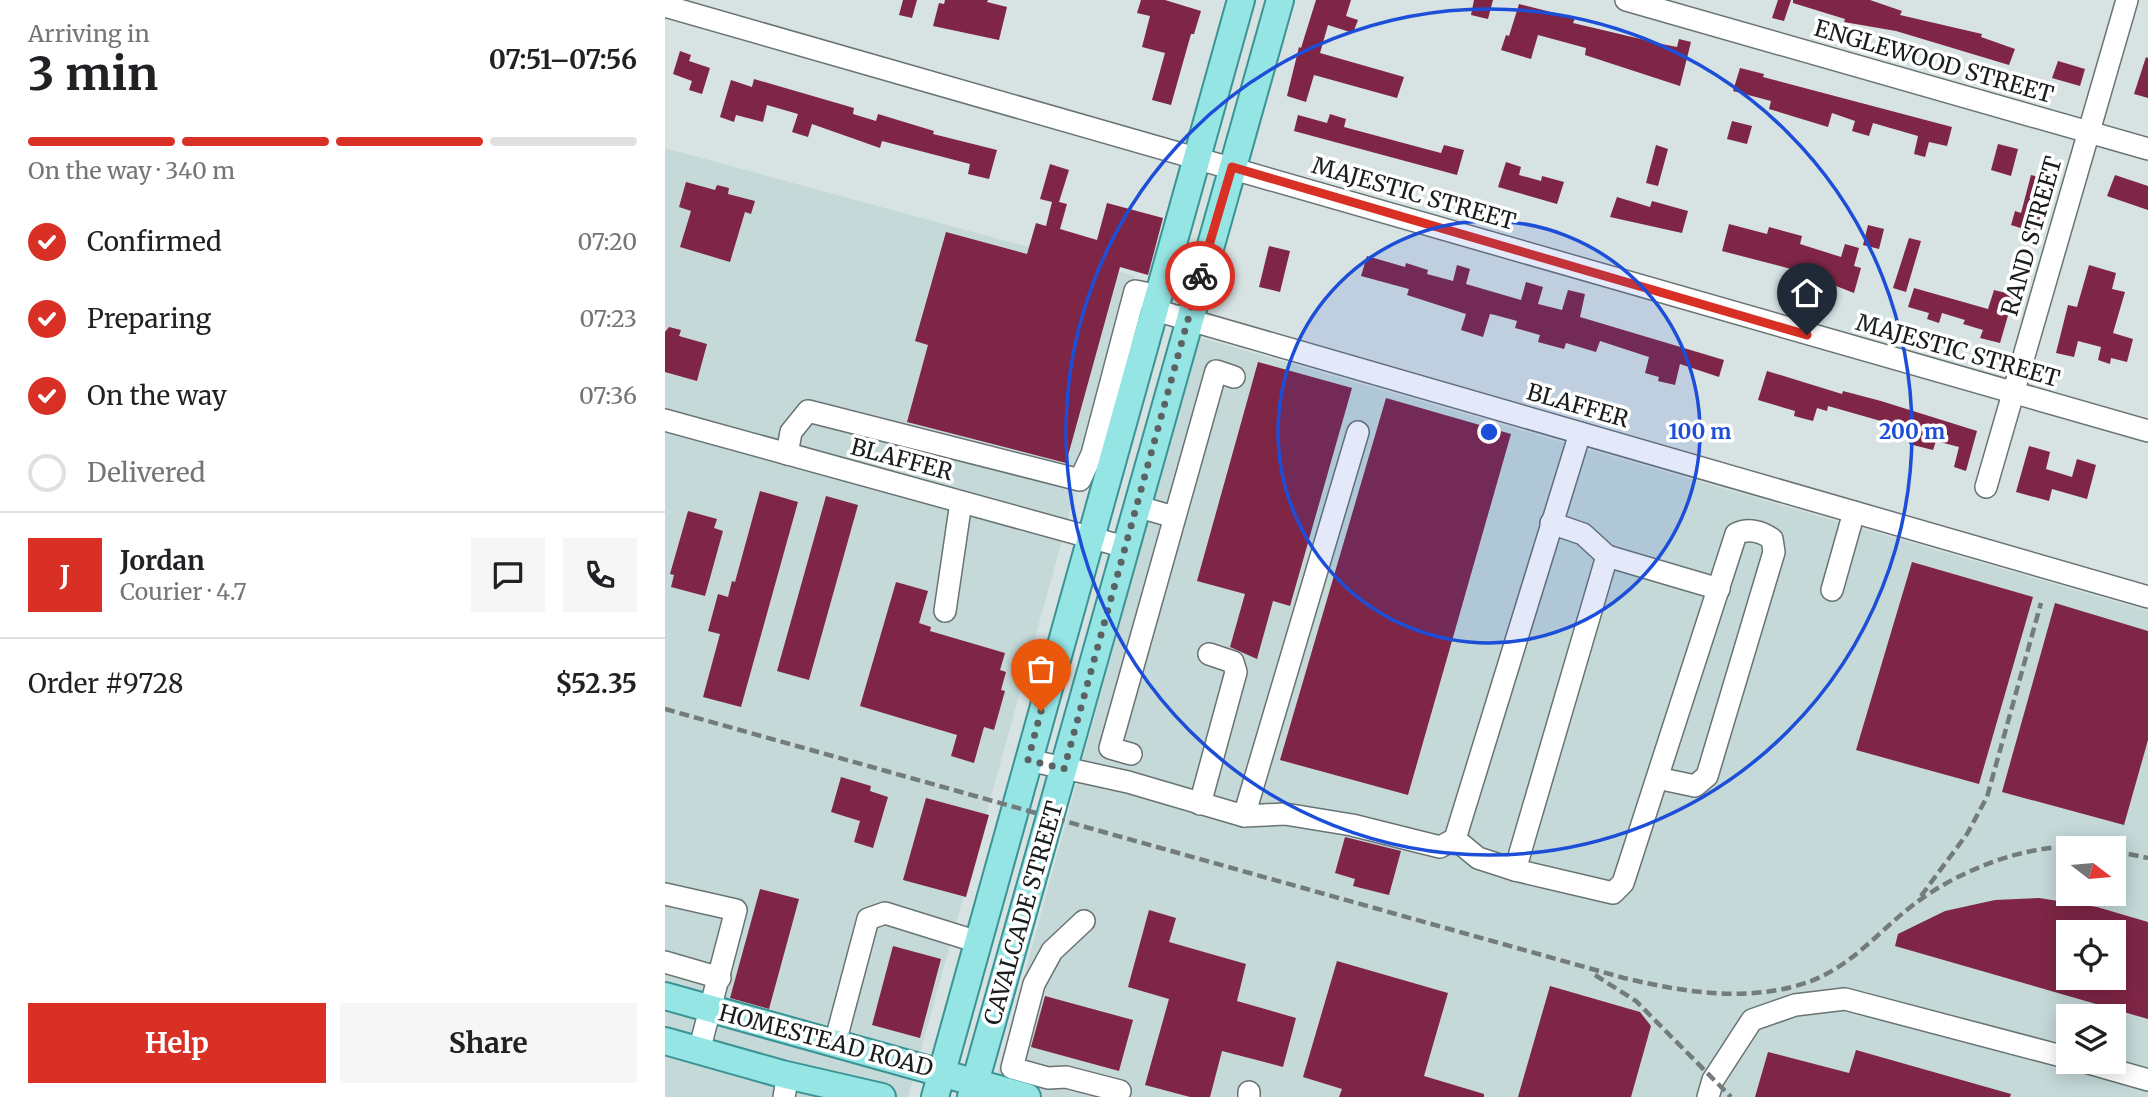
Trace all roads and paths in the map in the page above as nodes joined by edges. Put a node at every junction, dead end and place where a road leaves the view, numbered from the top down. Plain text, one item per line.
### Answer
1 (1241, 0) edge
2 (1280, 0) edge
3 (1626, 0) edge
4 (2127, 0) edge
5 (665, 6) edge
6 (1688, 9) edge
7 (2089, 133) junction
8 (2148, 149) edge
9 (1197, 157) junction
10 (1232, 167) junction
11 (1155, 310) junction
12 (1188, 319) junction
13 (1234, 377) dead end
14 (2013, 393) junction
15 (665, 420) edge
16 (2148, 430) edge
17 (1358, 432) dead end
18 (1580, 433) junction
19 (787, 454) junction
20 (1093, 481) junction
21 (1986, 487) dead end
22 (961, 502) junction
23 (1136, 506) junction
24 (1854, 512) junction
25 (1174, 517) junction
26 (1551, 523) junction
27 (1089, 538) junction
28 (1125, 547) junction
29 (1607, 556) junction
30 (1719, 589) junction
31 (1832, 590) dead end
32 (2148, 597) edge
33 (945, 611) dead end
34 (1209, 654) dead end
35 (1131, 754) dead end
36 (1028, 760) junction
37 (1064, 769) junction
38 (1657, 778) junction
39 (1200, 804) junction
40 (1244, 816) junction
41 (1455, 839) junction
42 (1515, 870) junction
43 (665, 894) edge
44 (1084, 921) dead end
45 (978, 943) junction
46 (665, 962) edge
47 (720, 978) junction
48 (665, 996) edge
49 (702, 1006) junction
50 (835, 1043) junction
51 (682, 1046) edge
52 (2056, 1054) edge
53 (943, 1071) junction
54 (2126, 1074) edge
55 (2148, 1080) edge
56 (786, 1086) edge
57 (1045, 1088) edge
58 (973, 1089) edge
59 (1120, 1091) dead end
60 (882, 1097) edge
61 (935, 1097) edge
62 (1027, 1097) edge
63 (1708, 1097) edge

1 - 9 main road, CAVALCADE STREET
2 - 10 main road, CAVALCADE STREET
3 - 6 street, ENGLEWOOD STREET
4 - 7 street, RAND STREET
5 - 9 street, MAJESTIC STREET
6 - 7 street, ENGLEWOOD STREET
7 - 8 street, ENGLEWOOD STREET
7 - 14 street, RAND STREET
9 - 10 street, MAJESTIC STREET
9 - 11 main road, CAVALCADE STREET
10 - 12 main road, CAVALCADE STREET
10 - 14 street, MAJESTIC STREET
11 - 12 street, BLAFFER
11 - 20 main road, CAVALCADE STREET
12 - 18 street, BLAFFER
12 - 23 main road, CAVALCADE STREET
13 - 25 street
14 - 16 street, MAJESTIC STREET
14 - 21 street, RAND STREET
15 - 19 street, BLAFFER
17 - 40 street
18 - 24 street, BLAFFER
18 - 26 street
19 - 20 street
19 - 22 street, BLAFFER
20 - 27 main road, CAVALCADE STREET
22 - 27 street, BLAFFER
22 - 33 street
23 - 25 street
23 - 28 main road, CAVALCADE STREET
24 - 31 street
24 - 32 street, BLAFFER
25 - 35 street
26 - 29 street
26 - 41 street
27 - 28 street, BLAFFER
27 - 36 main road, CAVALCADE STREET
28 - 37 main road, CAVALCADE STREET
29 - 30 street
29 - 42 street
30 - 38 street
30 - 38 street
34 - 39 street
36 - 37 street
36 - 45 main road, CAVALCADE STREET
37 - 39 street
37 - 58 main road, CAVALCADE STREET
38 - 42 street
39 - 40 street
40 - 41 street
41 - 42 street
43 - 47 street
44 - 57 street
45 - 50 street
45 - 53 main road, CAVALCADE STREET
46 - 47 street
47 - 49 street
48 - 49 main road, HOMESTEAD ROAD
49 - 50 main road, HOMESTEAD ROAD
49 - 51 main road
50 - 53 main road, HOMESTEAD ROAD
51 - 56 main road, HOMESTEAD ROAD
52 - 63 street
53 - 58 main road, HOMESTEAD ROAD
53 - 61 main road, CAVALCADE STREET
54 - 55 street
56 - 60 main road, HOMESTEAD ROAD
57 - 59 street
58 - 62 main road, HOMESTEAD ROAD

